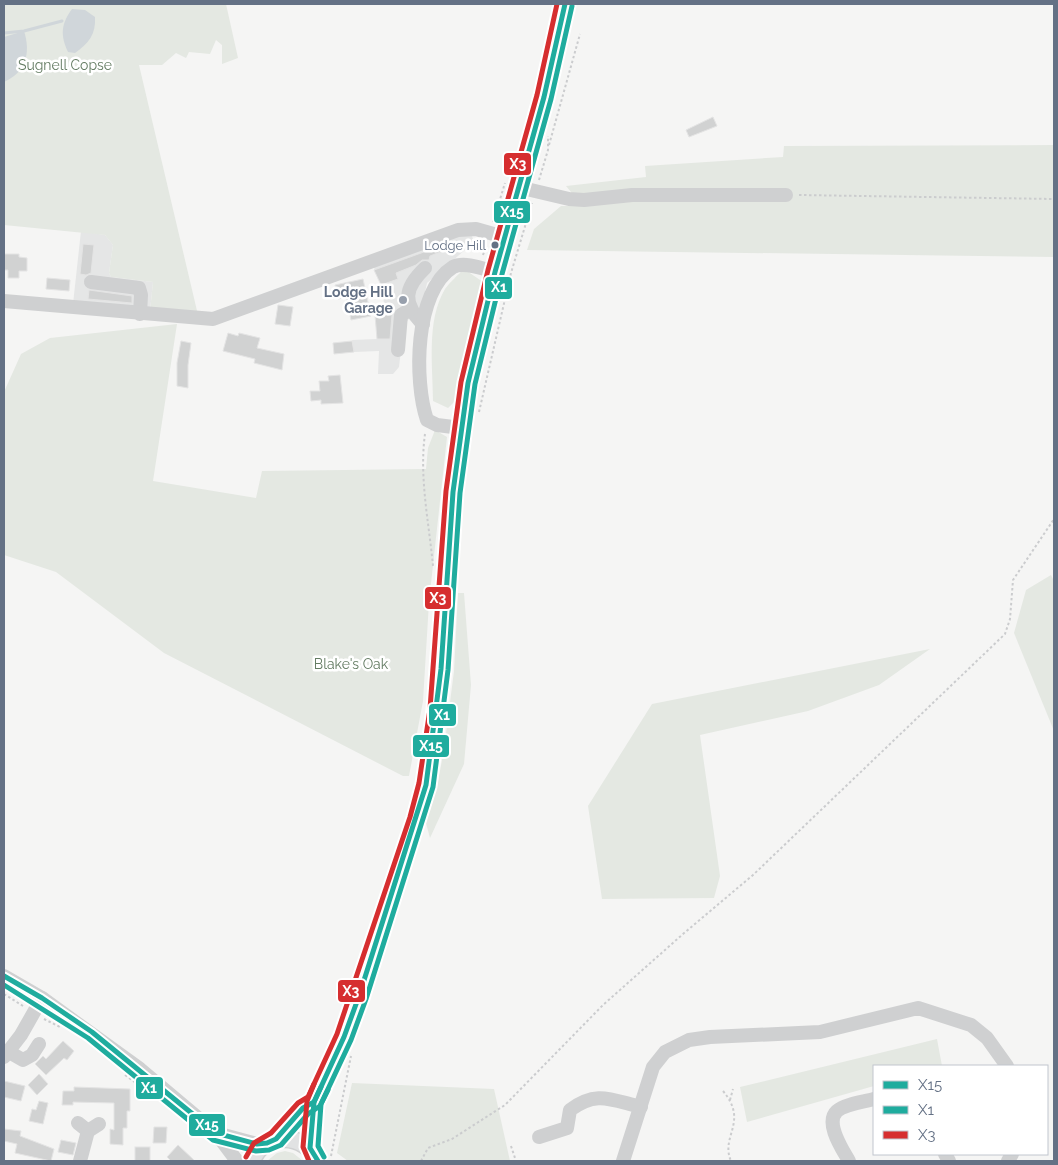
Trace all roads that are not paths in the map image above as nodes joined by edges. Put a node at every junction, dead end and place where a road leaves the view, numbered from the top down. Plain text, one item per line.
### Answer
1 (565, 4) edge
2 (518, 188) junction
3 (786, 195) road end
4 (504, 237) junction
5 (425, 268) dead end
6 (495, 272) junction
7 (91, 282) dead end
8 (4, 301) edge
9 (411, 309) junction
10 (140, 314) junction
11 (423, 324) junction
12 (398, 350) dead end
13 (461, 428) junction
14 (4, 976) edge
15 (42, 998) junction
16 (39, 1044) dead end
17 (6, 1055) edge
18 (1006, 1065) edge
19 (873, 1099) edge
20 (314, 1102) junction
21 (641, 1107) junction
22 (89, 1126) dead end
23 (216, 1133) junction
24 (539, 1137) dead end
25 (272, 1141) junction
26 (314, 1155) edge
27 (80, 1161) edge
28 (237, 1161) edge
29 (252, 1161) edge
30 (623, 1161) edge
31 (848, 1161) edge

1 - 2 main road
2 - 3 street
2 - 4 main road
4 - 6 main road
4 - 10 street
5 - 9 street
6 - 11 street
6 - 13 main road
7 - 10 street
8 - 10 street
9 - 11 street
9 - 12 street
11 - 13 street
13 - 20 main road
14 - 15 street
15 - 17 street
15 - 23 street
16 - 17 street
18 - 21 street
19 - 31 street
20 - 25 main road
20 - 26 main road
21 - 24 street
21 - 30 street
22 - 27 street
23 - 25 street
23 - 28 street
25 - 26 main road
25 - 29 main road

